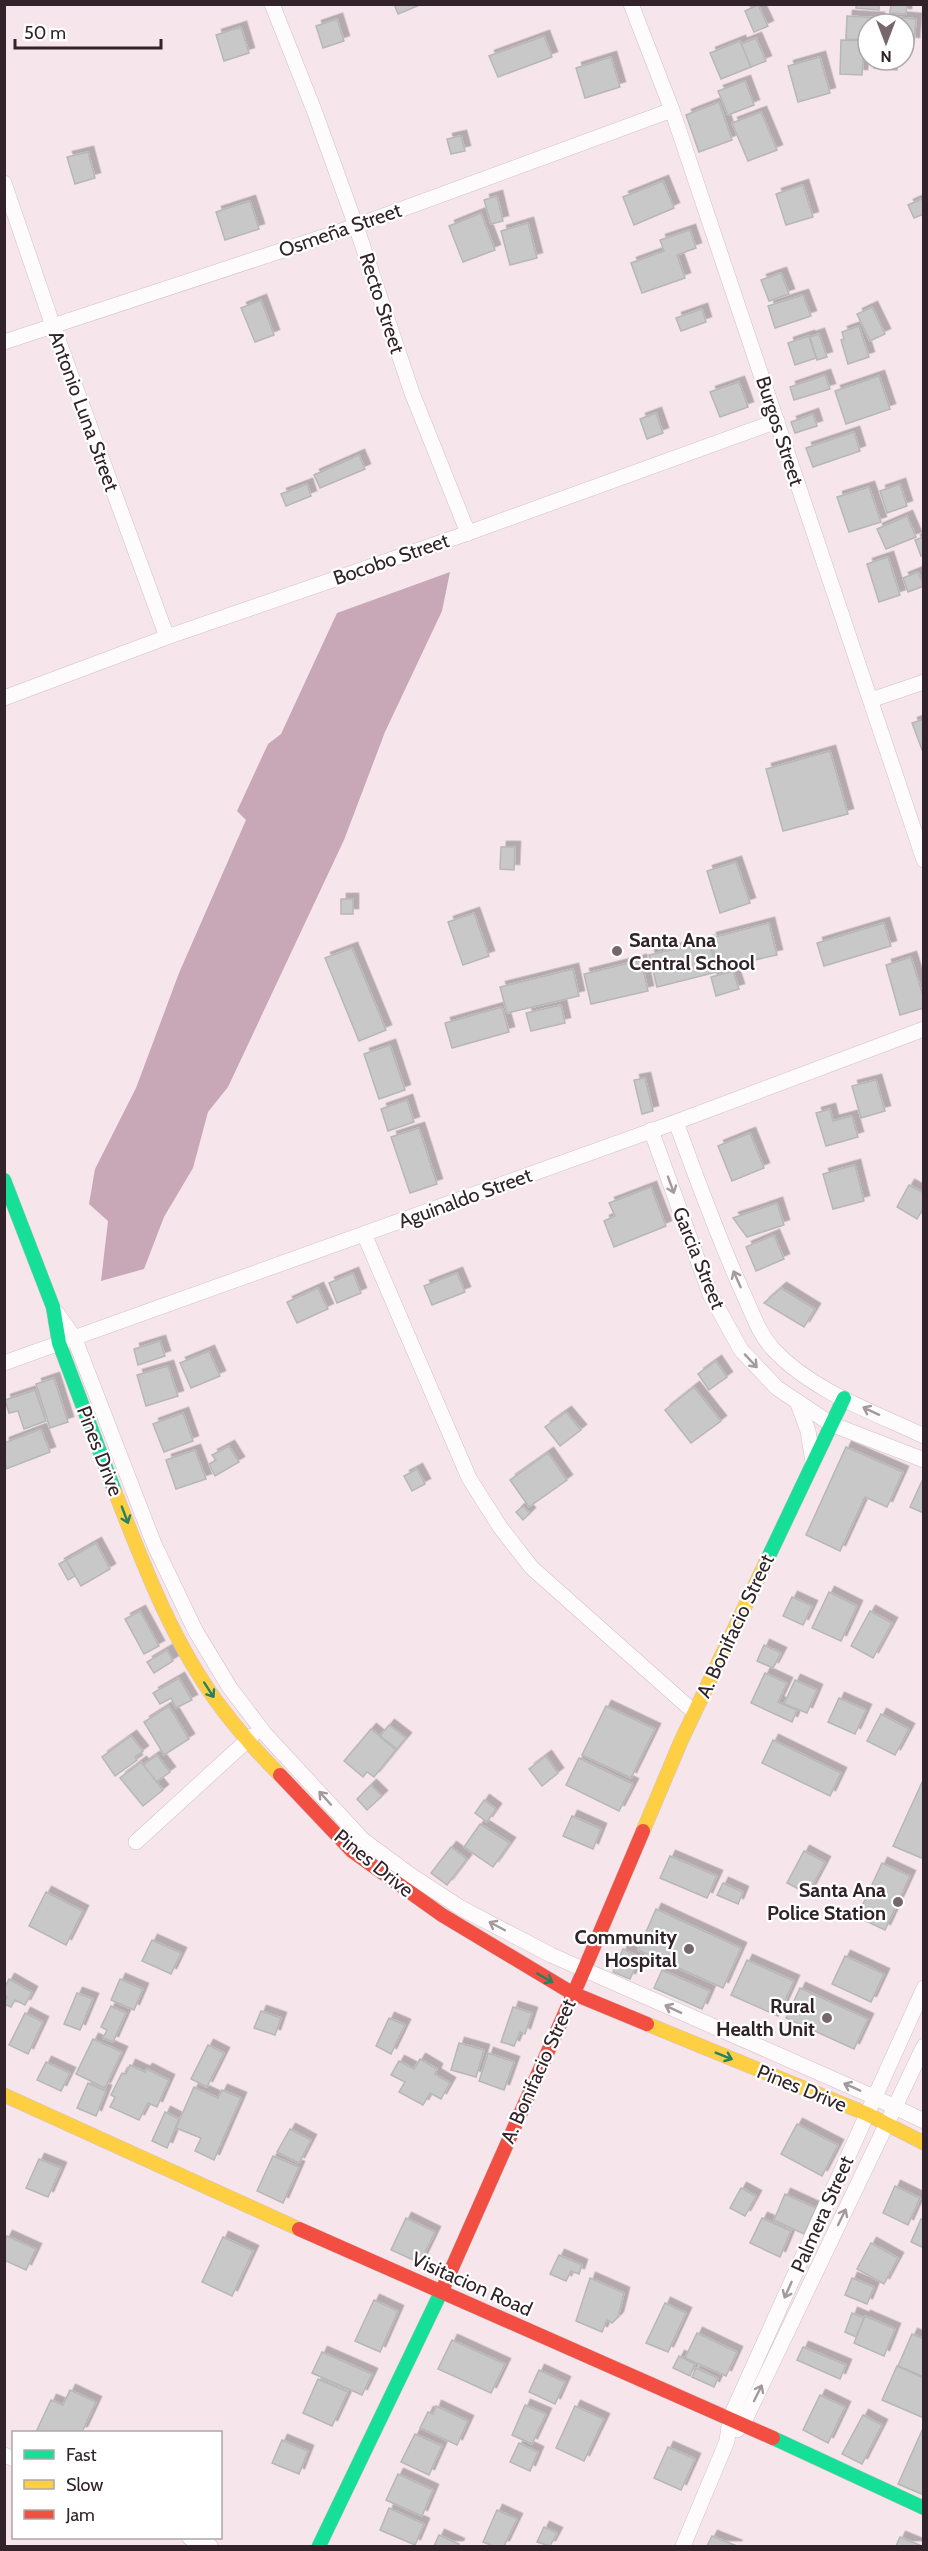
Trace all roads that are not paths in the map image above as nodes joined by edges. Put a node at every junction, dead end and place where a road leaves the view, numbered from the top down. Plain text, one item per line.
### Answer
1 (272, 4) edge
2 (631, 4) edge
3 (672, 110) junction
4 (4, 183) edge
5 (356, 226) junction
6 (53, 326) junction
7 (4, 342) edge
8 (777, 421) junction
9 (468, 533) junction
10 (167, 637) junction
11 (924, 682) edge
12 (4, 698) edge
13 (871, 700) junction
14 (924, 860) edge
15 (924, 1029) edge
16 (676, 1122) junction
17 (651, 1130) junction
18 (4, 1180) edge
19 (364, 1234) junction
20 (53, 1307) junction
21 (74, 1337) junction
22 (59, 1342) junction
23 (4, 1363) edge
24 (844, 1398) junction
25 (796, 1400) junction
26 (831, 1424) junction
27 (924, 1436) edge
28 (924, 1460) edge
29 (813, 1462) junction
30 (694, 1712) junction
31 (260, 1727) junction
32 (247, 1741) junction
33 (136, 1842) dead end
34 (584, 1970) junction
35 (924, 1988) edge
36 (572, 1993) junction
37 (924, 2046) edge
38 (4, 2095) edge
39 (874, 2097) junction
40 (894, 2108) junction
41 (867, 2114) junction
42 (924, 2121) edge
43 (886, 2126) junction
44 (924, 2143) edge
45 (441, 2292) junction
46 (737, 2421) junction
47 (924, 2508) edge
48 (192, 2539) edge
49 (210, 2547) edge
50 (319, 2547) edge
51 (683, 2547) edge

1 - 5 street, Recto Street
2 - 3 street, Burgos Street
3 - 5 street, Osmeña Street
3 - 8 street, Burgos Street
4 - 6 street, Antonio Luna Street
5 - 6 street, Osmeña Street
5 - 9 street, Recto Street
6 - 7 street, Osmeña Street
6 - 10 street, Antonio Luna Street
8 - 9 street, Bocobo Street
8 - 13 street, Burgos Street
9 - 10 street, Bocobo Street
10 - 12 street, Bocobo Street
11 - 13 street
13 - 14 street, Burgos Street
15 - 16 street, Aguinaldo Street
16 - 17 street, Aguinaldo Street
24 -> 16 street, Garcia Street
17 - 19 street, Aguinaldo Street
17 -> 25 street, Garcia Street
18 - 20 street, Pines Drive
19 - 21 street, Aguinaldo Street
19 - 30 street
20 - 21 street, Pines Drive
20 - 22 street, Pines Drive
21 - 22 street, Aguinaldo Street
21 - 31 street, Pines Drive
22 - 23 street, Aguinaldo Street
22 -> 32 street, Pines Drive
24 - 26 street, A. Bonifacio Street
27 -> 24 street, Garcia Street
25 - 26 street, Garcia Street
25 - 29 street
26 - 28 street, Garcia Street
26 - 29 street, A. Bonifacio Street
29 - 30 street, A. Bonifacio Street
30 - 34 street, A. Bonifacio Street
31 - 32 street
34 -> 31 street, Pines Drive
32 - 33 street
32 -> 36 street, Pines Drive
34 - 36 street, A. Bonifacio Street
39 -> 34 street, Pines Drive
35 - 39 street, Palmera Street
36 -> 41 street, Pines Drive
36 - 45 street, A. Bonifacio Street
37 - 40 street, Palmera Street
38 - 45 street, Visitacion Road
39 - 40 street, Pines Drive
39 - 41 street, Palmera Street
40 - 42 street, Pines Drive
40 - 43 street, Palmera Street
41 - 43 street, Pines Drive
41 -> 46 street, Palmera Street
43 - 44 street, Pines Drive
46 -> 43 street, Palmera Street
45 - 46 street, Visitacion Road
45 - 50 street, A. Bonifacio Street
46 - 47 street, Visitacion Road
46 - 51 street, Palmera Street
48 - 49 street

